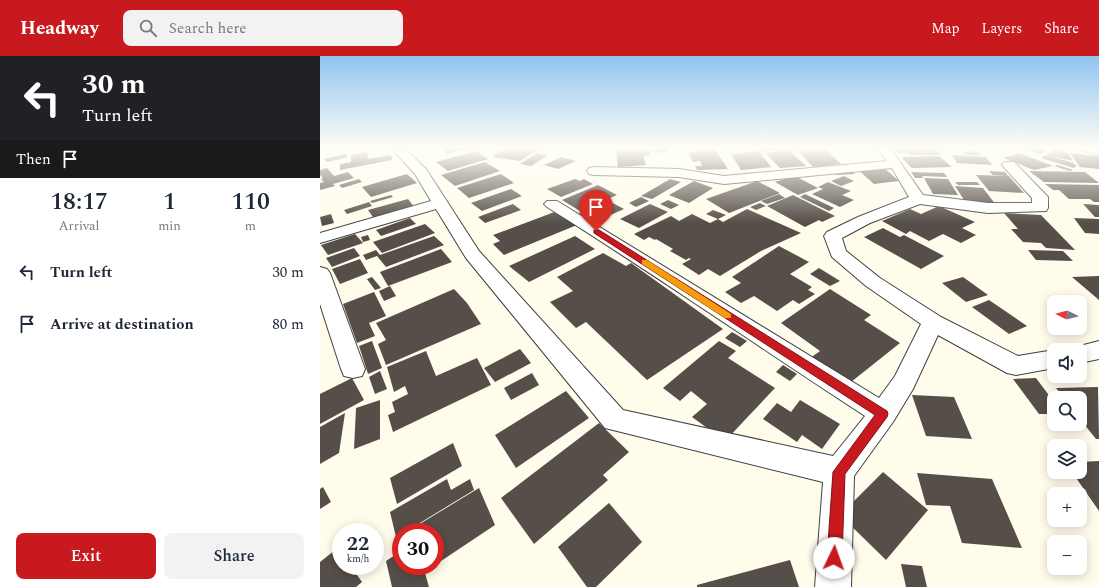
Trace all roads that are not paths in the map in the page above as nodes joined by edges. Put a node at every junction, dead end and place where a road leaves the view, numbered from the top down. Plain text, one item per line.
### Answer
1 (422, 173) edge
2 (670, 173) edge
3 (802, 173) edge
4 (902, 173) edge
5 (1017, 173) edge
6 (918, 199) junction
7 (441, 203) junction
8 (552, 204) dead end
9 (320, 238) edge
10 (320, 273) edge
11 (933, 322) junction
12 (1099, 350) edge
13 (1087, 353) edge
14 (1047, 360) edge
15 (353, 369) dead end
16 (883, 414) junction
17 (839, 472) junction
18 (833, 587) edge

1 - 7 street
2 - 3 street
4 - 6 street
5 - 6 street
6 - 11 street
7 - 9 street
7 - 17 street
8 - 16 street
10 - 15 street
11 - 14 street
11 - 16 street
12 - 13 street
16 - 17 street
17 - 18 street

